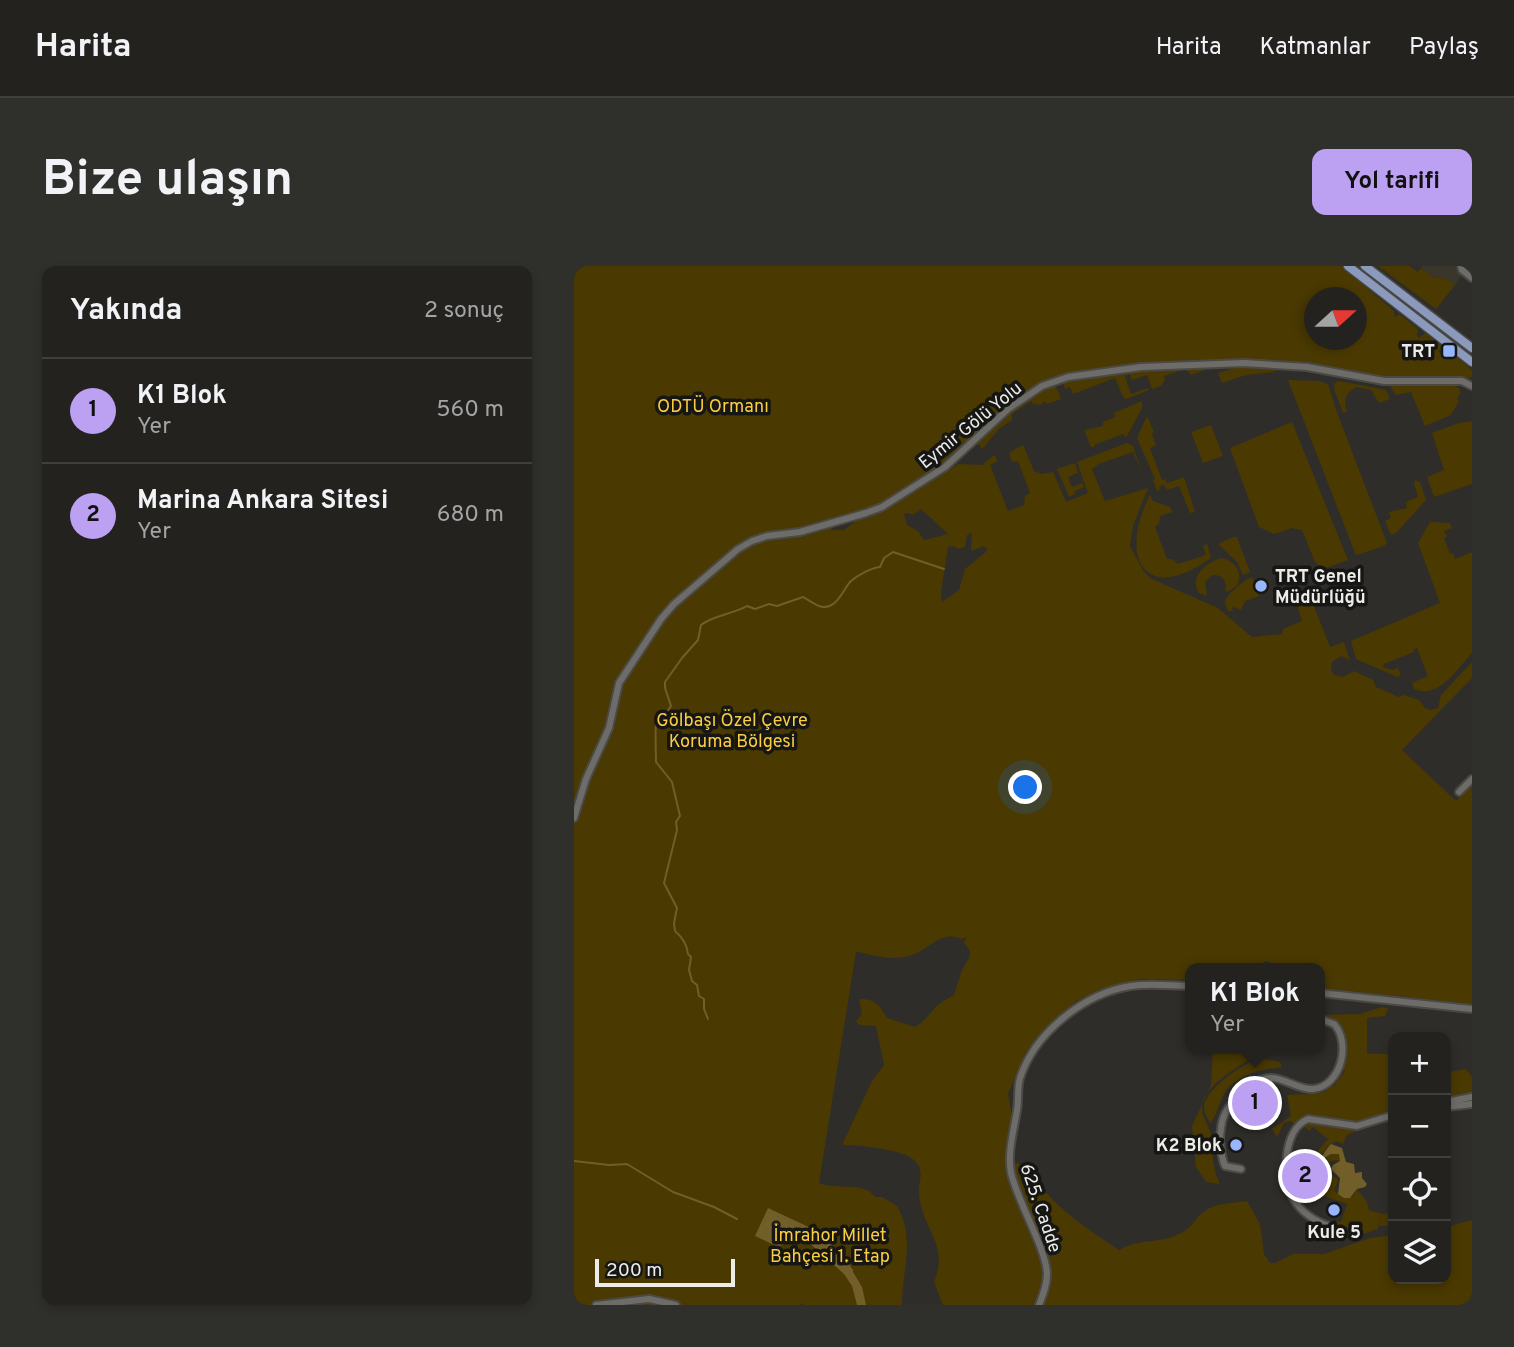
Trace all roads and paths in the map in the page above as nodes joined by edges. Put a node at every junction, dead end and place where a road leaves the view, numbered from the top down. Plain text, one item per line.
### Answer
1 (1348, 266) edge
2 (1355, 266) edge
3 (1365, 266) edge
4 (1372, 266) edge
5 (1461, 266) edge
6 (1472, 278) edge
7 (1472, 342) edge
8 (1472, 348) edge
9 (1472, 355) edge
10 (1472, 362) edge
11 (1471, 384) edge
12 (1472, 779) edge
13 (1459, 792) dead end
14 (574, 818) edge
15 (1185, 986) edge
16 (1325, 994) edge
17 (1472, 1009) edge
18 (1325, 1020) edge
19 (1472, 1097) edge
20 (1451, 1103) edge
21 (1451, 1104) edge
22 (1472, 1104) edge
23 (1388, 1118) edge
24 (1241, 1169) dead end
25 (1329, 1226) dead end
26 (596, 1305) edge
27 (676, 1305) edge
28 (1039, 1305) edge

1 - 10 main road
2 - 9 main road
3 - 8 main road
4 - 7 main road
5 - 6 street
11 - 14 street, Eymir Gölü Yolu
12 - 13 street
15 - 28 street, 625. Cadde
16 - 17 street
18 - 24 street
19 - 20 street
21 - 22 street
23 - 25 street
26 - 27 street

